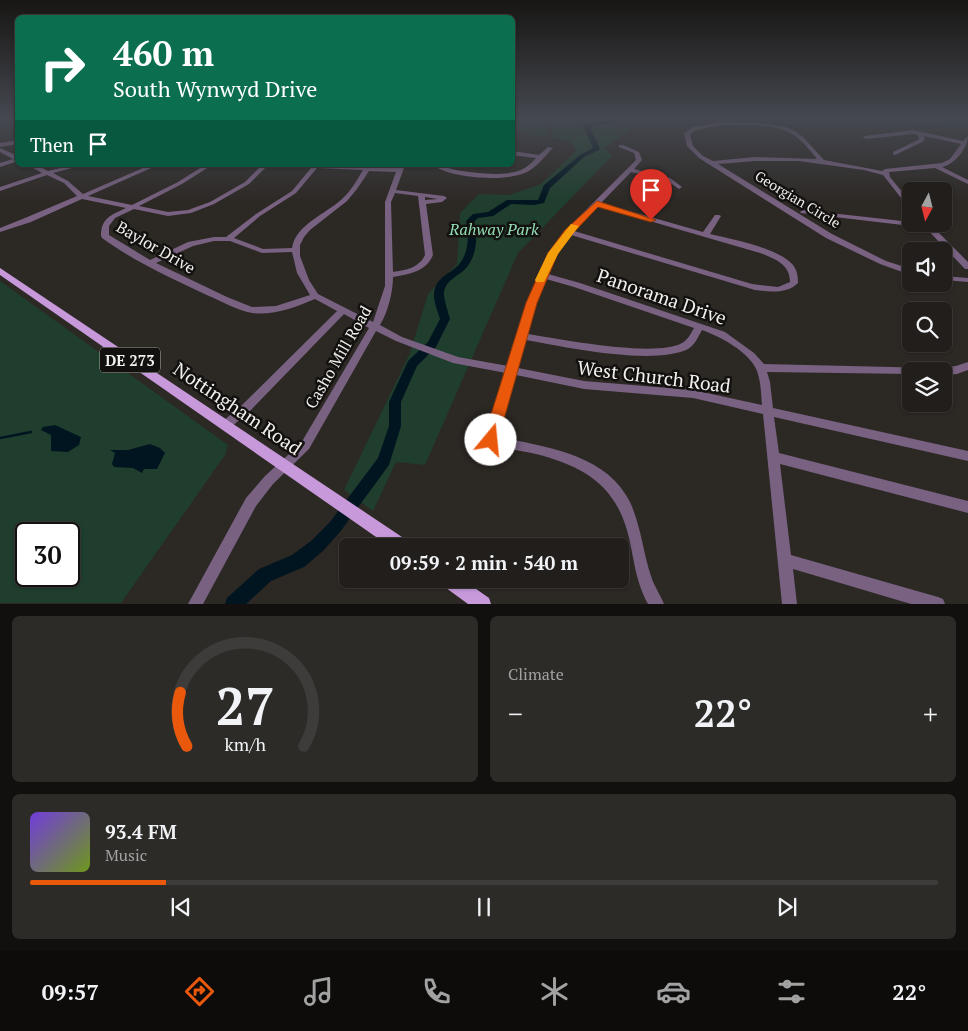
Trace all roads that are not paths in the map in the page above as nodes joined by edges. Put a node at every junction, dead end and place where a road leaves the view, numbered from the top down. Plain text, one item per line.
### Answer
1 (621, 146) dead end
2 (690, 146) edge
3 (808, 146) edge
4 (910, 146) edge
5 (962, 146) edge
6 (550, 148) dead end
7 (0, 150) edge
8 (895, 152) dead end
9 (515, 153) edge
10 (540, 157) junction
11 (15, 158) edge
12 (15, 160) edge
13 (823, 162) junction
14 (713, 163) junction
15 (0, 165) edge
16 (35, 167) edge
17 (72, 167) edge
18 (150, 167) edge
19 (206, 167) edge
20 (263, 167) edge
21 (315, 167) edge
22 (368, 167) edge
23 (442, 167) edge
24 (937, 167) junction
25 (401, 168) edge
26 (630, 170) junction
27 (47, 173) junction
28 (884, 174) junction
29 (968, 182) edge
30 (678, 187) dead end
31 (0, 189) edge
32 (391, 191) junction
33 (902, 196) edge
34 (82, 197) junction
35 (597, 204) junction
36 (129, 208) junction
37 (801, 214) junction
38 (717, 216) dead end
39 (902, 223) edge
40 (0, 232) edge
41 (569, 232) junction
42 (935, 232) edge
43 (705, 235) junction
44 (228, 239) junction
45 (295, 250) junction
46 (152, 262) junction
47 (968, 267) edge
48 (902, 269) edge
49 (0, 271) edge
50 (390, 275) junction
51 (542, 275) junction
52 (952, 279) edge
53 (968, 280) edge
54 (315, 296) junction
55 (342, 311) junction
56 (699, 326) junction
57 (375, 328) junction
58 (522, 336) junction
59 (968, 366) edge
60 (761, 368) junction
61 (952, 369) edge
62 (902, 371) edge
63 (511, 372) junction
64 (768, 410) junction
65 (226, 425) junction
66 (968, 456) edge
67 (774, 457) junction
68 (285, 466) junction
69 (968, 507) edge
70 (390, 538) edge
71 (785, 560) junction
72 (461, 588) edge
73 (195, 604) edge
74 (483, 604) edge
75 (657, 604) edge
76 (790, 604) edge
77 (938, 604) edge

1 - 26 street
2 - 14 street, Georgian Circle
3 - 13 street, Georgian Circle
4 - 8 street
5 - 24 street
6 - 10 street
7 - 11 street
9 - 10 street
10 - 23 street
12 - 15 street
13 - 14 street
13 - 28 street
14 - 37 street, Georgian Circle
16 - 27 street
17 - 27 street
18 - 34 street
19 - 36 street, Baylor Drive
20 - 36 street
21 - 44 street
22 - 25 street
22 - 45 street
24 - 28 street
24 - 29 street
25 - 32 street, Casho Mill Road
26 - 30 street
26 - 35 street
27 - 31 street
27 - 34 street
28 - 33 street
32 - 50 street, Casho Mill Road
32 - 50 street
34 - 36 street
34 - 40 street
35 - 41 street
35 - 43 street
36 - 46 street, Baylor Drive
37 - 39 street
37 - 48 street, Georgian Circle
38 - 43 street
41 - 43 street
41 - 51 street
42 - 47 street
44 - 45 street
44 - 46 street
45 - 54 street
46 - 54 street, Baylor Drive
49 - 65 main road, Nottingham Road / DE 273
50 - 57 street, Casho Mill Road
51 - 56 street, Panorama Drive
51 - 58 street
52 - 53 street
54 - 55 street, West Church Road
55 - 57 street, West Church Road
55 - 65 street
56 - 58 street
56 - 60 street, Panorama Drive
57 - 63 street, West Church Road
57 - 68 street, Casho Mill Road
58 - 63 street
59 - 61 street
60 - 62 street
60 - 64 street, Panorama Drive
63 - 64 street, West Church Road
63 - 75 street
64 - 66 street, West Church Road
64 - 67 street, Panorama Drive
65 - 68 main road, Nottingham Road / DE 273
67 - 69 street
67 - 71 street, Panorama Drive
68 - 70 main road, Nottingham Road / DE 273
68 - 73 street, Casho Mill Road
71 - 76 street, Panorama Drive
71 - 77 street
72 - 74 main road

